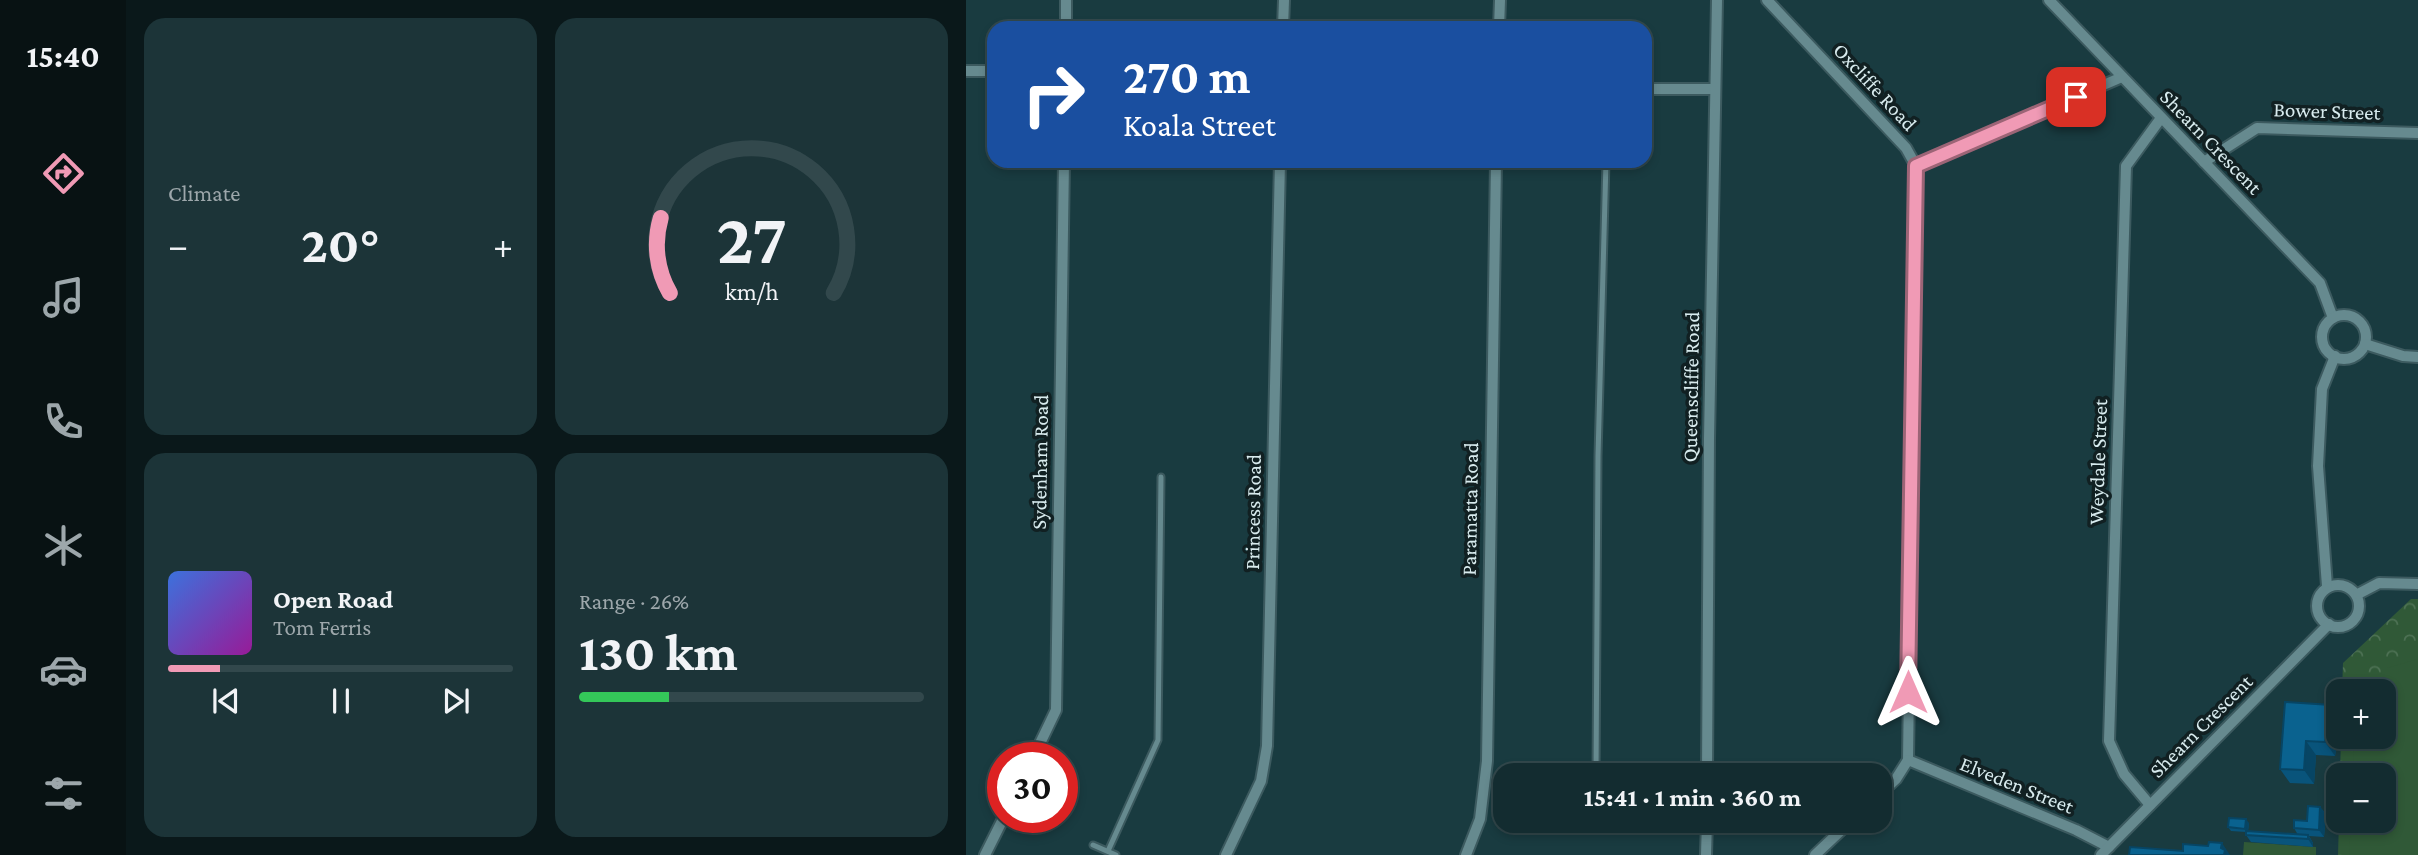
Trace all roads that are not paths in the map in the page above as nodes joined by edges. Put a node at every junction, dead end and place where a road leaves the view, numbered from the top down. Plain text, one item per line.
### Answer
1 (1066, 0) edge
2 (1284, 0) edge
3 (1500, 0) edge
4 (1717, 0) edge
5 (1767, 0) edge
6 (2049, 0) edge
7 (1066, 21) edge
8 (1283, 21) edge
9 (1499, 21) edge
10 (966, 71) edge
11 (987, 71) edge
12 (2122, 77) junction
13 (1652, 89) edge
14 (1715, 89) junction
15 (2161, 118) junction
16 (2418, 133) edge
17 (2204, 162) junction
18 (1916, 166) junction
19 (1064, 168) edge
20 (1280, 168) edge
21 (1496, 168) edge
22 (1606, 168) edge
23 (2333, 318) junction
24 (2365, 344) junction
25 (2335, 356) junction
26 (2418, 356) edge
27 (1161, 477) dead end
28 (2418, 584) edge
29 (2327, 586) junction
30 (2358, 594) junction
31 (2329, 624) junction
32 (1041, 742) edge
33 (1908, 760) junction
34 (1596, 763) edge
35 (1707, 763) edge
36 (1892, 783) edge
37 (2150, 805) junction
38 (996, 833) edge
39 (1707, 833) edge
40 (1838, 833) edge
41 (1093, 845) dead end
42 (1108, 851) junction
43 (2105, 851) edge
44 (985, 855) edge
45 (1116, 855) edge
46 (1226, 855) edge
47 (1466, 855) edge
48 (1706, 855) edge
49 (1815, 855) edge

1 - 7 street
2 - 8 street
3 - 9 street
4 - 14 street, Queenscliffe Road
5 - 18 street, Oxcliffe Road
6 - 12 street, Shearn Crescent
10 - 11 street
12 - 15 street, Shearn Crescent
12 - 18 street
13 - 14 street
14 - 35 street, Queenscliffe Road
15 - 17 street, Shearn Crescent
15 - 37 street, Weydale Street
16 - 17 street, Bower Street
17 - 23 street, Shearn Crescent
18 - 33 street
19 - 32 street, Sydenham Road
20 - 46 street, Princess Road
21 - 47 street, Paramatta Road
22 - 34 lane
23 - 24 street
23 - 25 street
24 - 25 street
24 - 26 street
25 - 29 street
27 - 42 lane
28 - 30 street
29 - 30 street
29 - 31 street
30 - 31 street
31 - 37 street, Shearn Crescent
33 - 36 street
33 - 43 street, Elveden Street
37 - 43 street, Shearn Crescent
38 - 44 street
39 - 48 street
40 - 49 street
41 - 42 lane
42 - 45 lane

